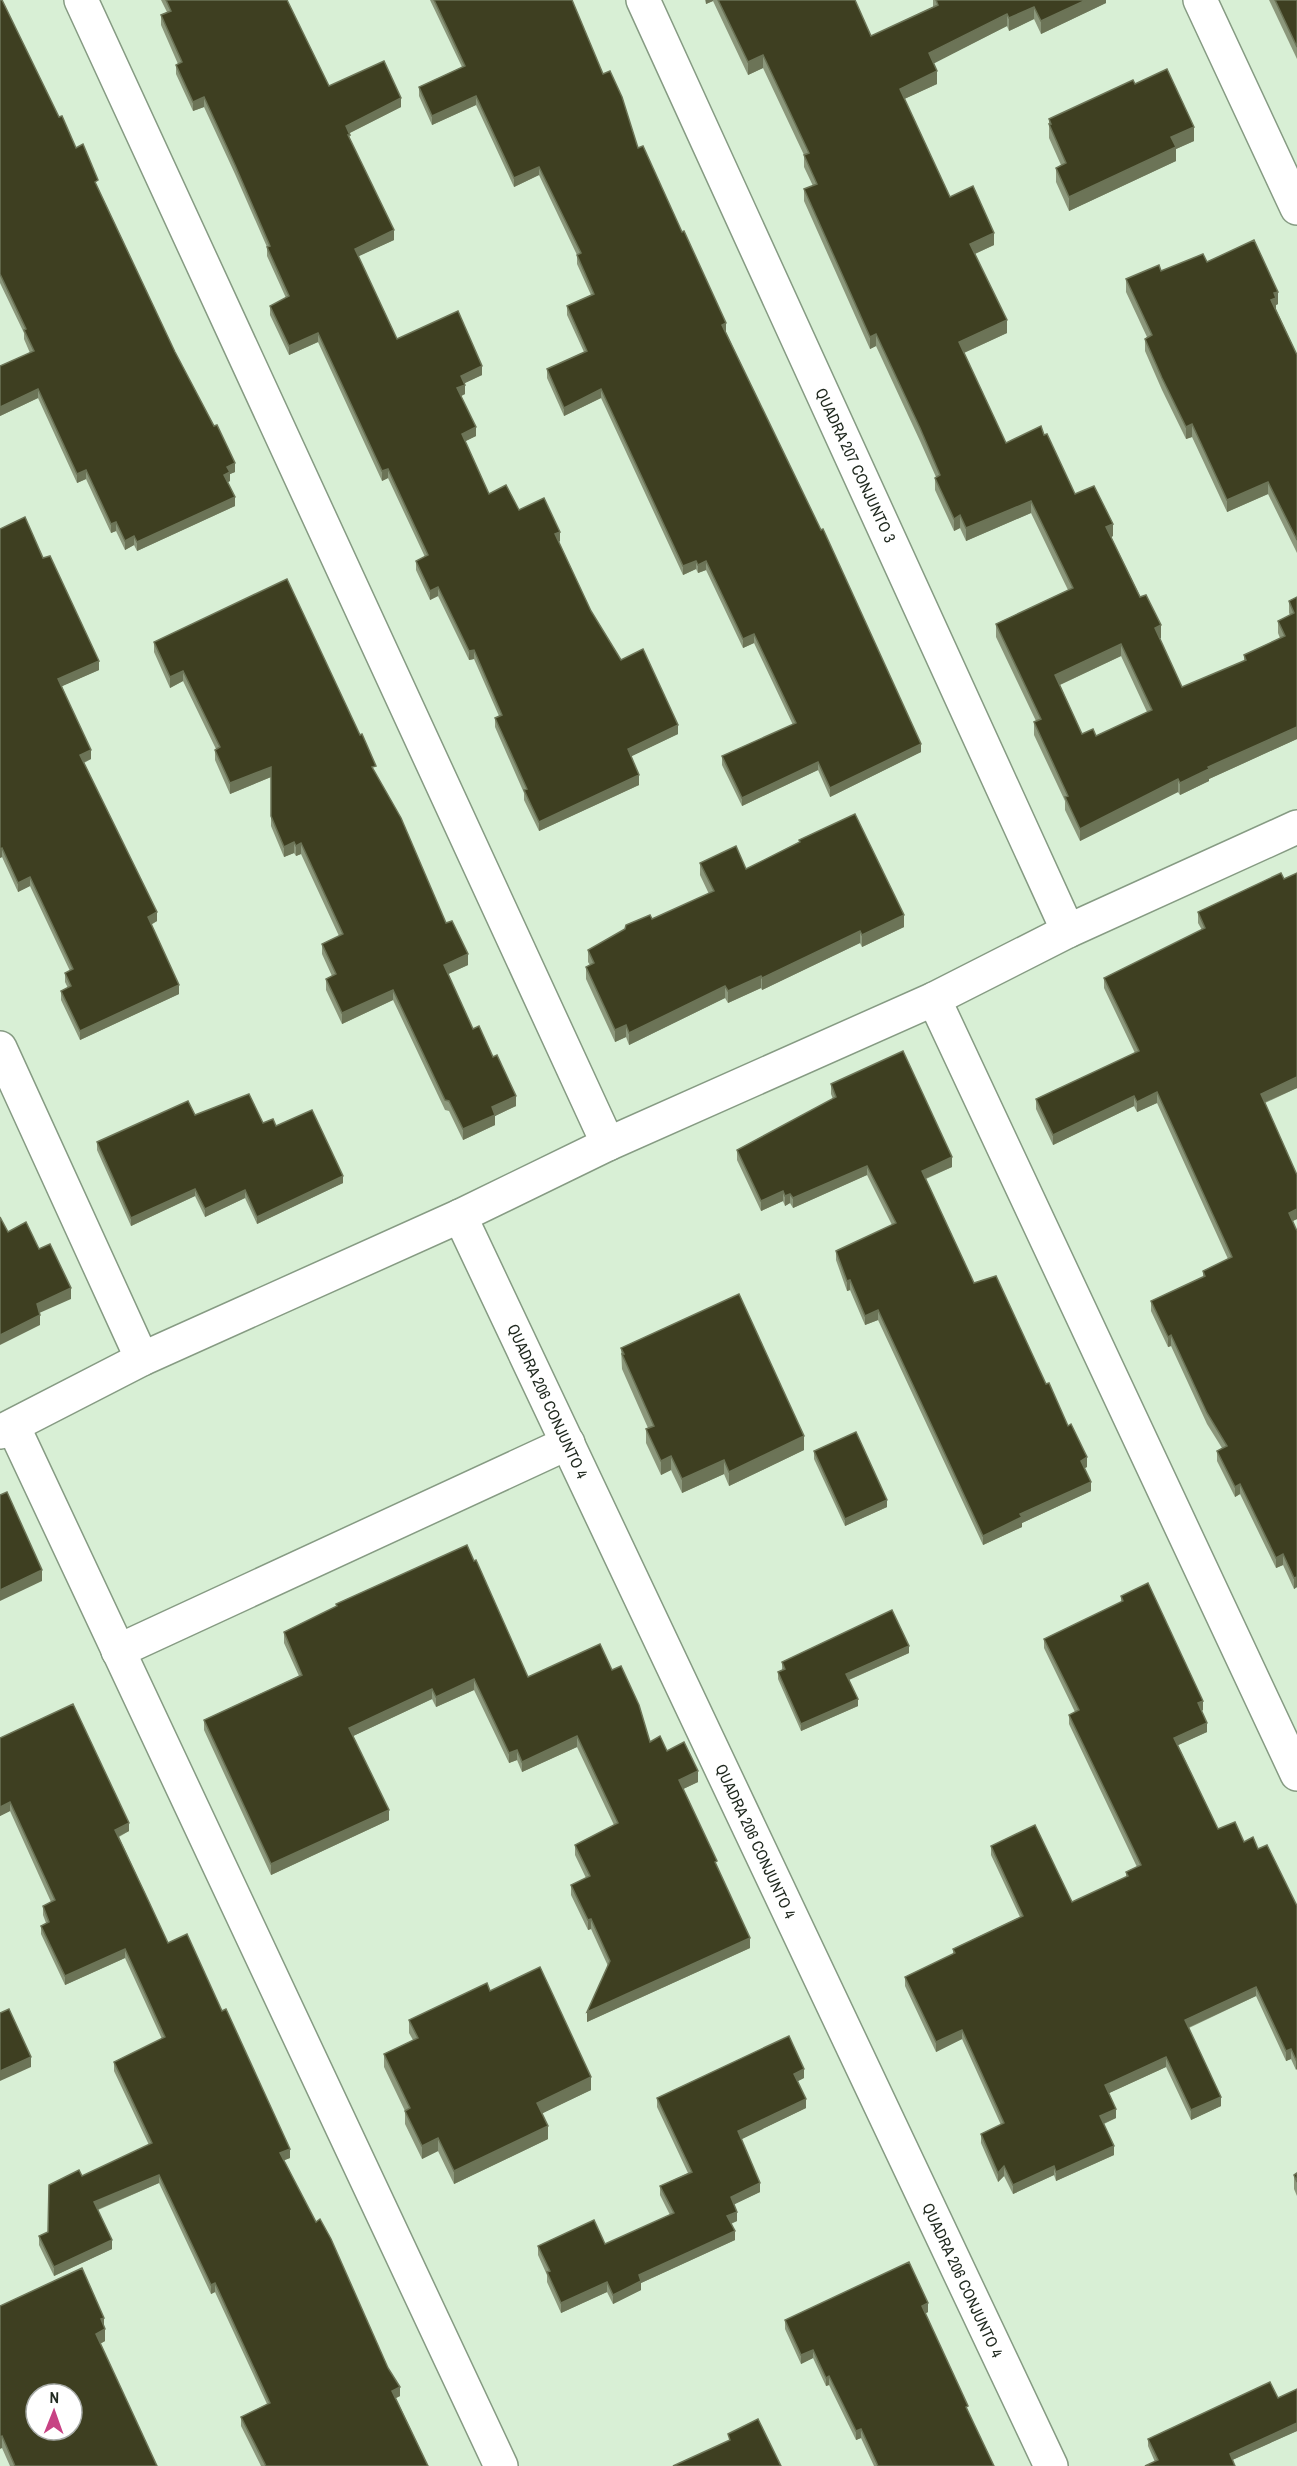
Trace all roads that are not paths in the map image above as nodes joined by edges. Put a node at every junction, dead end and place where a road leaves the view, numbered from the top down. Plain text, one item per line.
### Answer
1 (81, 0) edge
2 (643, 0) edge
3 (1200, 0) edge
4 (1297, 208) edge
5 (1297, 827) edge
6 (1068, 931) junction
7 (934, 999) junction
8 (0, 1048) edge
9 (608, 1144) junction
10 (460, 1216) junction
11 (142, 1359) junction
12 (6, 1429) edge
13 (567, 1443) junction
14 (118, 1651) junction
15 (1297, 1774) edge
16 (501, 2466) edge
17 (1051, 2466) edge

1 - 9 street
2 - 6 street, QUADRA 207 CONJUNTO 3
3 - 4 street
5 - 6 street
6 - 7 street
7 - 9 street
7 - 15 street
8 - 11 street
9 - 10 street
10 - 11 street
10 - 13 street, QUADRA 206 CONJUNTO 4
11 - 12 street
12 - 14 street
13 - 14 street
13 - 17 street, QUADRA 206 CONJUNTO 4
14 - 16 street

